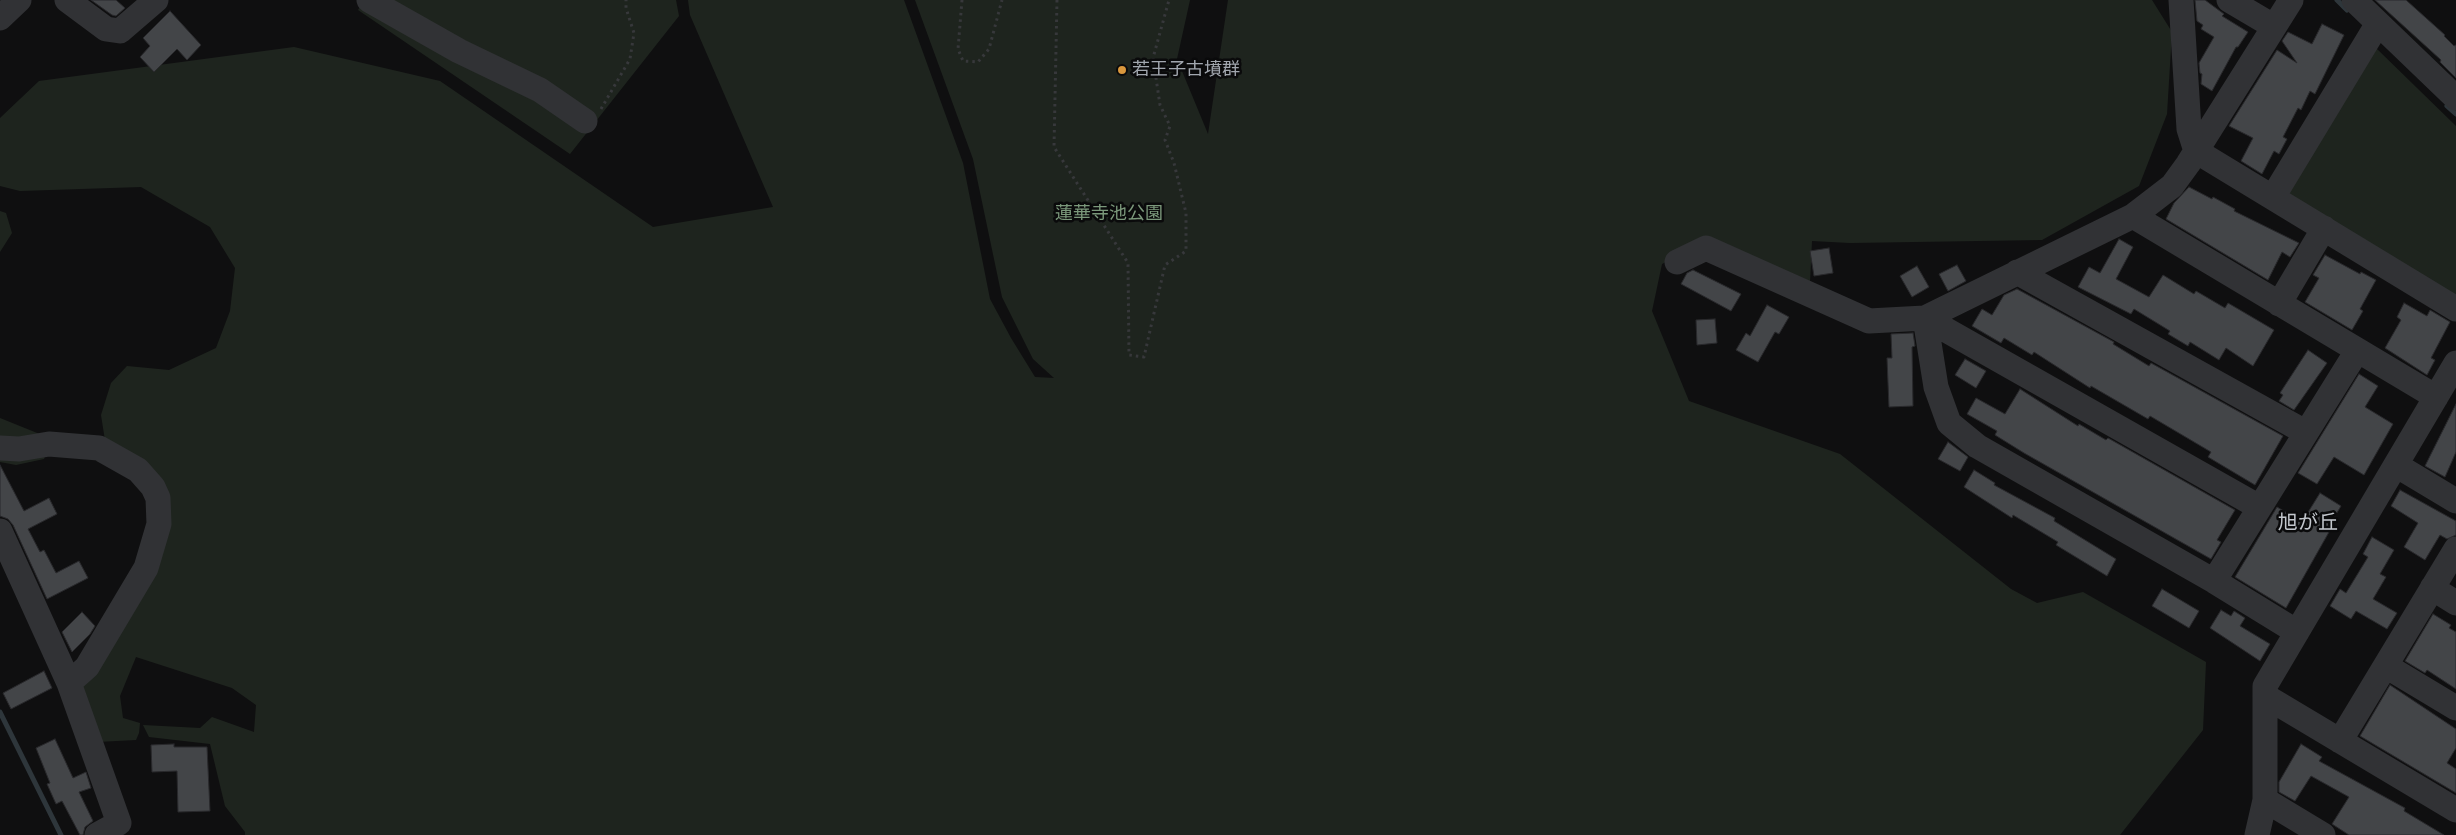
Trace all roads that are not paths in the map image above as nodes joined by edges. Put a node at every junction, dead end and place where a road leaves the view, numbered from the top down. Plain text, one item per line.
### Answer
1 (19, 0) edge
2 (67, 0) edge
3 (156, 0) edge
4 (369, 0) edge
5 (2181, 0) edge
6 (2229, 0) edge
7 (2291, 0) edge
8 (2354, 0) edge
9 (0, 18) edge
10 (2378, 25) junction
11 (2274, 26) junction
12 (2456, 98) edge
13 (585, 121) road end
14 (2196, 151) junction
15 (2273, 197) junction
16 (2133, 216) junction
17 (2324, 228) junction
18 (1677, 262) dead end
19 (2017, 272) junction
20 (2279, 304) junction
21 (2456, 308) edge
22 (1925, 318) junction
23 (2357, 351) junction
24 (2456, 364) edge
25 (2436, 397) junction
26 (2305, 432) junction
27 (0, 448) edge
28 (2396, 465) junction
29 (2456, 501) edge
30 (2259, 507) junction
31 (0, 531) edge
32 (2456, 549) edge
33 (2214, 582) junction
34 (2432, 588) junction
35 (2456, 603) edge
36 (2297, 632) junction
37 (2386, 666) junction
38 (69, 683) junction
39 (2265, 696) junction
40 (2456, 708) edge
41 (2340, 741) junction
42 (2265, 800) junction
43 (2456, 810) edge
44 (97, 835) edge
45 (2257, 835) edge
46 (2323, 835) edge

1 - 9 street
2 - 3 street
4 - 13 street
5 - 14 street
6 - 11 street
7 - 11 street
8 - 10 street
10 - 12 street
10 - 15 street
11 - 14 street
14 - 15 street
14 - 16 street
15 - 17 street
16 - 19 street
16 - 20 street
17 - 20 street
17 - 21 street
18 - 22 street
19 - 22 street
19 - 26 street
20 - 23 street
22 - 30 street
22 - 33 street
23 - 25 street
23 - 26 street
24 - 25 street
25 - 28 street
26 - 30 street
27 - 38 street
28 - 29 street
28 - 36 street
30 - 33 street
31 - 38 street
32 - 34 street
33 - 36 street
34 - 35 street
34 - 37 street
36 - 39 street
37 - 40 street
37 - 41 street
38 - 44 street
39 - 41 street
39 - 42 street
41 - 43 street
42 - 45 street
42 - 46 street

